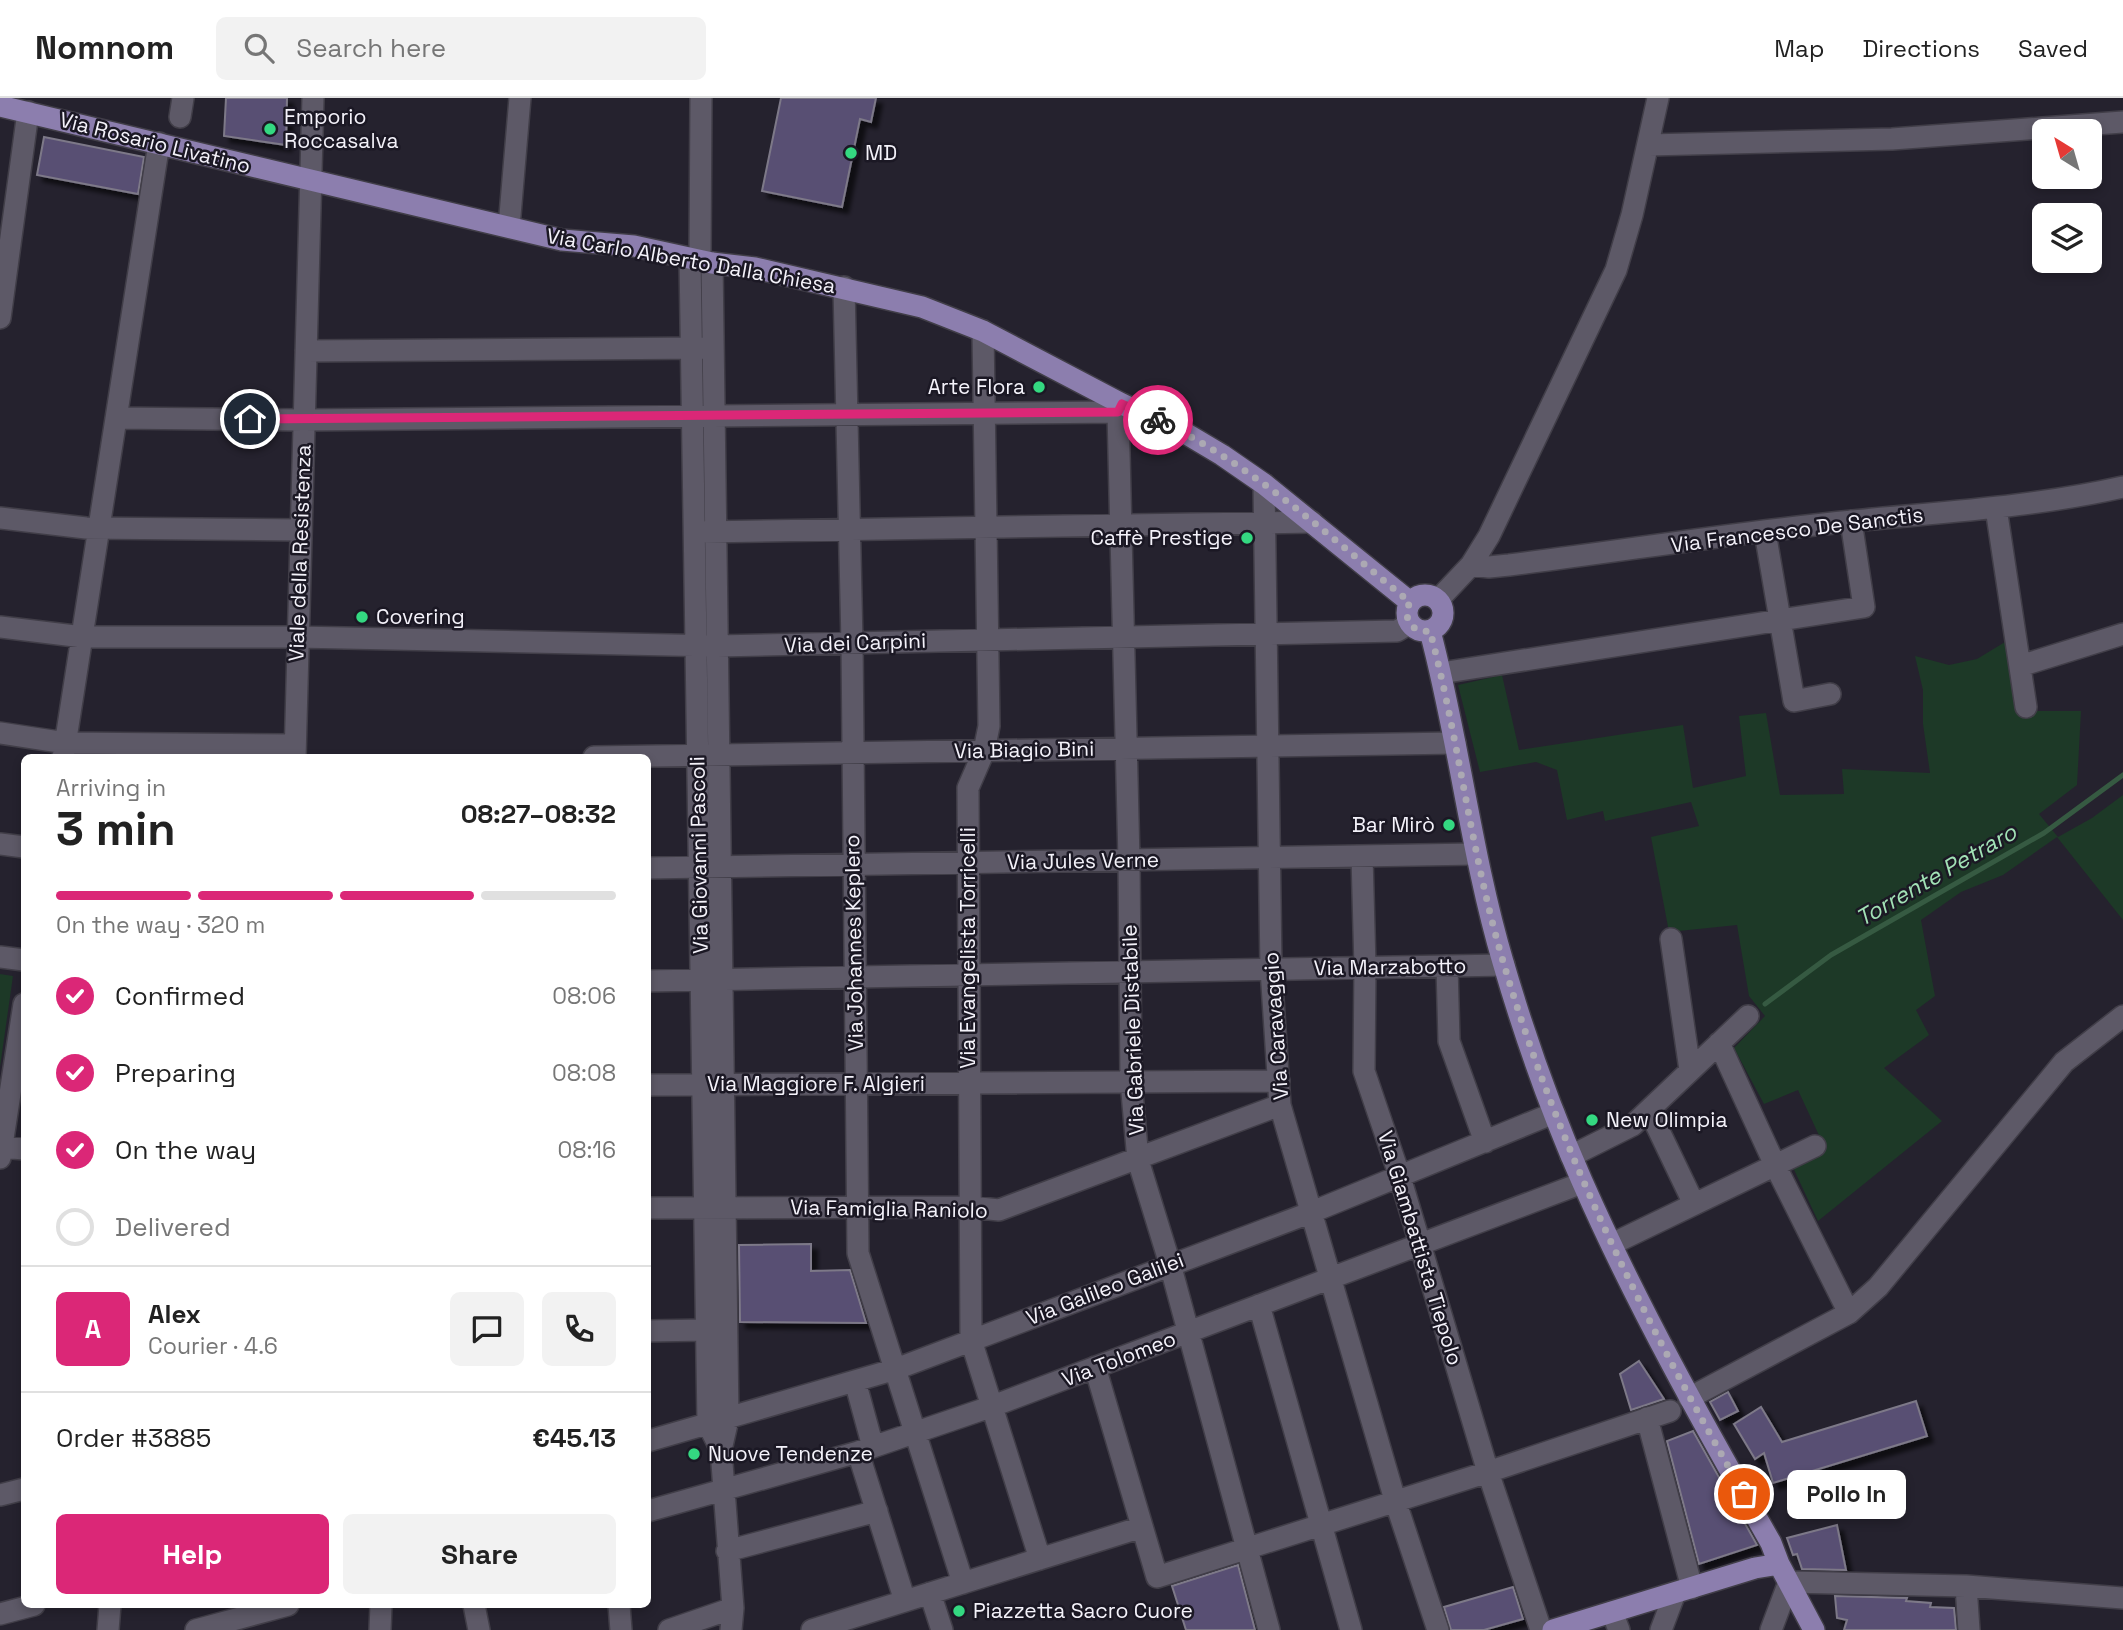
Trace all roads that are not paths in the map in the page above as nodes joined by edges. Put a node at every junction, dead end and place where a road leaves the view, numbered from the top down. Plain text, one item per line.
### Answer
1 (313, 98) edge
2 (520, 98) edge
3 (701, 98) edge
4 (1658, 98) edge
5 (0, 106) edge
6 (28, 112) junction
7 (2123, 122) edge
8 (159, 143) junction
9 (1649, 145) junction
10 (9, 177) edge
11 (310, 181) junction
12 (509, 227) junction
13 (701, 260) junction
14 (844, 287) junction
15 (2, 290) edge
16 (0, 318) edge
17 (983, 331) junction
18 (703, 349) junction
19 (306, 351) junction
20 (1120, 408) junction
21 (985, 414) junction
22 (847, 415) junction
23 (704, 416) junction
24 (117, 418) junction
25 (304, 420) junction
26 (1264, 484) junction
27 (2123, 487) edge
28 (1996, 508) junction
29 (0, 518) edge
30 (1851, 521) junction
31 (1266, 522) junction
32 (1312, 522) junction
33 (1121, 525) junction
34 (99, 527) junction
35 (986, 527) junction
36 (301, 530) junction
37 (850, 530) junction
38 (705, 532) junction
39 (1765, 533) junction
40 (1471, 565) junction
41 (1438, 600) junction
42 (1410, 602) junction
43 (1780, 620) junction
44 (1409, 624) junction
45 (0, 627) edge
46 (1430, 631) junction
47 (1267, 632) junction
48 (2123, 634) edge
49 (1123, 636) junction
50 (83, 637) junction
51 (298, 637) junction
52 (988, 639) junction
53 (852, 643) junction
54 (707, 646) junction
55 (2020, 667) junction
56 (1441, 673) junction
57 (1830, 694) dead end
58 (2026, 707) dead end
59 (0, 733) edge
60 (1455, 743) junction
61 (1269, 746) junction
62 (1126, 749) junction
63 (64, 750) edge
64 (243, 751) edge
65 (295, 751) edge
66 (984, 751) junction
67 (852, 753) junction
68 (708, 755) junction
69 (651, 756) edge
70 (0, 844) edge
71 (21, 847) edge
72 (1476, 854) junction
73 (1270, 856) junction
74 (1362, 856) junction
75 (1129, 860) junction
76 (969, 863) junction
77 (853, 866) junction
78 (710, 867) junction
79 (651, 868) edge
80 (1671, 939) dead end
81 (0, 957) edge
82 (21, 960) edge
83 (1447, 965) junction
84 (1504, 965) junction
85 (1365, 967) junction
86 (1271, 969) junction
87 (1129, 973) junction
88 (968, 975) junction
89 (854, 977) junction
90 (711, 980) junction
91 (651, 981) edge
92 (1748, 1016) dead end
93 (2123, 1016) edge
94 (21, 1042) edge
95 (1719, 1043) junction
96 (1690, 1070) junction
97 (18, 1080) edge
98 (1131, 1081) junction
99 (1279, 1081) junction
100 (969, 1083) junction
101 (713, 1085) junction
102 (855, 1085) junction
103 (651, 1086) edge
104 (1280, 1105) junction
105 (1649, 1110) junction
106 (1554, 1113) junction
107 (1485, 1142) junction
108 (1815, 1146) dead end
109 (21, 1149) edge
110 (1, 1152) edge
111 (1571, 1156) junction
112 (1138, 1160) junction
113 (1775, 1164) junction
114 (1401, 1177) junction
115 (1582, 1183) junction
116 (1694, 1204) junction
117 (715, 1207) junction
118 (651, 1208) edge
119 (857, 1208) junction
120 (970, 1208) junction
121 (1311, 1212) junction
122 (1612, 1244) junction
123 (1420, 1245) junction
124 (1170, 1264) junction
125 (1329, 1278) junction
126 (1259, 1305) junction
127 (1849, 1313) junction
128 (706, 1330) junction
129 (651, 1331) edge
130 (1189, 1332) junction
131 (971, 1340) junction
132 (1095, 1367) junction
133 (896, 1369) junction
134 (855, 1381) junction
135 (1689, 1398) junction
136 (993, 1406) junction
137 (1670, 1411) dead end
138 (1647, 1418) junction
139 (718, 1422) junction
140 (916, 1433) junction
141 (651, 1440) edge
142 (866, 1449) junction
143 (1488, 1472) junction
144 (21, 1490) edge
145 (724, 1491) junction
146 (0, 1495) edge
147 (1395, 1500) junction
148 (651, 1510) edge
149 (877, 1511) junction
150 (1321, 1523) junction
151 (1142, 1527) junction
152 (1246, 1548) junction
153 (727, 1551) junction
154 (1040, 1559) junction
155 (1784, 1573) junction
156 (963, 1583) junction
157 (1966, 1586) junction
158 (1684, 1590) junction
159 (930, 1593) junction
160 (2123, 1598) edge
161 (905, 1601) junction
162 (23, 1608) edge
163 (110, 1608) edge
164 (381, 1608) edge
165 (475, 1608) edge
166 (619, 1608) edge
167 (733, 1608) junction
168 (276, 1612) edge
169 (0, 1614) edge
170 (1616, 1621) edge
171 (108, 1630) edge
172 (196, 1630) edge
173 (380, 1630) edge
174 (479, 1630) edge
175 (621, 1630) edge
176 (669, 1630) edge
177 (731, 1630) edge
178 (741, 1630) edge
179 (812, 1630) edge
180 (942, 1630) edge
181 (1269, 1630) edge
182 (1351, 1630) edge
183 (1438, 1630) edge
184 (1541, 1630) edge
185 (1553, 1630) edge
186 (1661, 1630) edge
187 (1771, 1630) edge
188 (1814, 1630) edge
189 (1969, 1630) edge

1 - 11 street, Viale della Resistenza
2 - 12 street
3 - 13 street, Via Giovanni Pascoli
4 - 9 street
5 - 6 main road, Via Rosario Livatino
6 - 8 main road, Via Rosario Livatino
6 - 10 street
7 - 9 street
8 - 11 main road, Via Rosario Livatino
8 - 24 street
9 - 40 street
10 - 15 street
11 - 12 main road, Via Carlo Alberto Dalla Chiesa
11 - 19 street, Viale della Resistenza
12 - 13 main road, Via Carlo Alberto Dalla Chiesa
13 - 14 main road, Via Carlo Alberto Dalla Chiesa
13 - 18 street, Via Giovanni Pascoli
14 - 17 main road, Via Carlo Alberto Dalla Chiesa
14 - 22 street, Via Johannes Keplero
15 - 16 street
17 - 20 main road, Via Carlo Alberto Dalla Chiesa
17 - 21 street, Via Evangelista Torricelli
18 - 19 street
18 - 23 street, Via Giovanni Pascoli
19 - 25 street, Viale della Resistenza
20 - 21 street
20 - 26 main road, Via Carlo Alberto Dalla Chiesa
20 - 33 street, Via Gabriele Distabile
21 - 22 street
21 - 35 street, Via Evangelista Torricelli
22 - 23 street
22 - 37 street, Via Johannes Keplero
23 - 25 street
23 - 38 street, Via Giovanni Pascoli
24 - 25 street
24 - 34 street
25 - 36 street, Viale della Resistenza
26 - 31 street, Via Caravaggio
26 - 32 main road, Via Carlo Alberto Dalla Chiesa
27 - 28 street, Via Francesco De Sanctis
28 - 30 street, Via Francesco De Sanctis
28 - 55 street
29 - 34 street
30 - 39 street, Via Francesco De Sanctis
30 - 43 street
31 - 32 street
31 - 33 street
31 - 47 street, Via Caravaggio
32 - 42 main road, Via Carlo Alberto Dalla Chiesa
33 - 35 street
33 - 49 street, Via Gabriele Distabile
34 - 36 street
34 - 50 street
35 - 37 street
35 - 52 street, Via Evangelista Torricelli
36 - 51 street, Viale della Resistenza
37 - 38 street
37 - 53 street, Via Johannes Keplero
38 - 54 street, Via Giovanni Pascoli
39 - 40 street, Via Francesco De Sanctis
39 - 43 street
40 - 41 street
41 - 42 main road
41 - 46 main road
42 - 44 main road
43 - 56 street
43 - 57 street
44 - 46 main road
44 - 47 street, Via dei Carpini
45 - 50 street, Via dei Carpini
46 - 56 main road
47 - 49 street, Via dei Carpini
47 - 61 street, Via Caravaggio
48 - 55 street
49 - 52 street, Via dei Carpini
49 - 62 street, Via Gabriele Distabile
50 - 51 street, Via dei Carpini
50 - 63 street
51 - 54 street, Via dei Carpini
51 - 65 street, Viale della Resistenza
52 - 53 street, Via dei Carpini
52 - 66 street, Via Evangelista Torricelli
53 - 54 street, Via dei Carpini
53 - 67 street, Via Johannes Keplero
54 - 68 street, Via Giovanni Pascoli
55 - 58 street
56 - 60 main road
59 - 63 street
60 - 61 street, Via Biagio Bini
60 - 72 main road
61 - 62 street, Via Biagio Bini
61 - 73 street, Via Caravaggio
62 - 66 street, Via Biagio Bini
62 - 75 street, Via Gabriele Distabile
63 - 64 street
64 - 65 street
66 - 67 street, Via Biagio Bini
66 - 76 street, Via Evangelista Torricelli
67 - 68 street, Via Biagio Bini
67 - 77 street, Via Johannes Keplero
68 - 69 street, Via Biagio Bini
68 - 78 street, Via Giovanni Pascoli
70 - 71 street
72 - 74 street, Via Jules Verne
72 - 84 main road
73 - 74 street, Via Jules Verne
73 - 75 street, Via Jules Verne
73 - 86 street, Via Caravaggio
74 - 85 street, Via Giambattista Tiepolo
75 - 76 street, Via Jules Verne
75 - 87 street, Via Gabriele Distabile
76 - 77 street, Via Jules Verne
76 - 88 street, Via Evangelista Torricelli
77 - 78 street, Via Jules Verne
77 - 89 street, Via Johannes Keplero
78 - 79 street, Via Jules Verne
78 - 90 street, Via Giovanni Pascoli
80 - 96 street
81 - 82 street
83 - 84 street, Via Marzabotto
83 - 85 street, Via Marzabotto
83 - 107 street
84 - 106 main road
85 - 86 street, Via Marzabotto
85 - 114 street, Via Giambattista Tiepolo
86 - 87 street, Via Marzabotto
86 - 99 street, Via Caravaggio
87 - 88 street, Via Marzabotto
87 - 98 street, Via Gabriele Distabile
88 - 89 street, Via Marzabotto
88 - 100 street, Via Evangelista Torricelli
89 - 90 street, Via Marzabotto
89 - 102 street, Via Johannes Keplero
90 - 91 street, Via Marzabotto
90 - 101 street, Via Giovanni Pascoli
92 - 95 street
93 - 127 street
94 - 97 street
95 - 96 street
95 - 113 street
96 - 105 street
97 - 110 street
98 - 99 street, Via Maggiore F. Algieri
98 - 100 street, Via Maggiore F. Algieri
98 - 112 street, Via Gabriele Distabile
99 - 104 street, Via Caravaggio
100 - 102 street, Via Maggiore F. Algieri
100 - 120 street, Via Evangelista Torricelli
101 - 102 street, Via Maggiore F. Algieri
101 - 103 street, Via Maggiore F. Algieri
101 - 117 street, Via Giovanni Pascoli
102 - 119 street, Via Johannes Keplero
104 - 112 street, Via Famiglia Raniolo
104 - 121 street, Via Caravaggio
105 - 111 street
105 - 116 street
106 - 107 street, Via Galileo Galilei
106 - 111 main road
107 - 114 street, Via Galileo Galilei
108 - 113 street
109 - 110 street
111 - 115 main road
112 - 120 street, Via Famiglia Raniolo
112 - 124 street, Via Gabriele Distabile
113 - 116 street
113 - 127 street
114 - 121 street, Via Galileo Galilei
114 - 123 street, Via Giambattista Tiepolo
115 - 122 main road
115 - 123 street, Via Tolomeo
116 - 122 street
117 - 118 street, Via Famiglia Raniolo
117 - 119 street, Via Famiglia Raniolo
117 - 128 street, Via Giovanni Pascoli
117 - 139 street, Via Giovanni Pascoli
119 - 120 street, Via Famiglia Raniolo
119 - 133 street, Via Johannes Keplero
120 - 131 street, Via Evangelista Torricelli
121 - 124 street, Via Galileo Galilei
121 - 125 street, Via Caravaggio
122 - 135 main road
123 - 125 street, Via Tolomeo
123 - 143 street, Via Giambattista Tiepolo
124 - 130 street, Via Gabriele Distabile
124 - 131 street, Via Galileo Galilei
125 - 126 street, Via Tolomeo
125 - 147 street, Via Caravaggio
126 - 130 street, Via Tolomeo
126 - 150 street
127 - 135 street
128 - 129 street
128 - 139 street, Via Giovanni Pascoli
130 - 132 street, Via Tolomeo
130 - 152 street, Via Gabriele Distabile
131 - 133 street, Via Galileo Galilei
131 - 136 street, Via Evangelista Torricelli
132 - 136 street, Via Tolomeo
132 - 151 street
133 - 134 street, Via Galileo Galilei
133 - 140 street, Via Johannes Keplero
134 - 139 street, Via Galileo Galilei
134 - 142 street
135 - 155 main road
136 - 140 street, Via Tolomeo
136 - 154 street, Via Evangelista Torricelli
137 - 138 street
138 - 143 street
138 - 158 street
139 - 141 street, Via Galileo Galilei
139 - 145 street, Via Giovanni Pascoli
140 - 142 street, Via Tolomeo
140 - 156 street, Via Johannes Keplero
142 - 145 street, Via Tolomeo
142 - 149 street
143 - 147 street
143 - 184 street, Via Giambattista Tiepolo
144 - 146 street
145 - 148 street, Via Tolomeo
145 - 153 street, Via Giovanni Pascoli
147 - 150 street
147 - 183 street, Via Caravaggio
149 - 153 street
149 - 161 street
150 - 152 street
150 - 182 street
151 - 152 street
151 - 154 street
152 - 181 street, Via Gabriele Distabile
153 - 167 street, Via Giovanni Pascoli
154 - 156 street
155 - 157 street
155 - 158 main road
155 - 187 street
155 - 188 main road
156 - 159 street
157 - 160 street
157 - 189 street
158 - 170 main road
158 - 186 street
159 - 161 street
159 - 180 street
161 - 179 street
162 - 169 street
163 - 171 street
164 - 173 street
165 - 174 street
166 - 175 street
167 - 176 street
167 - 177 street, Via Giovanni Pascoli
167 - 178 street
168 - 172 street
170 - 185 main road

